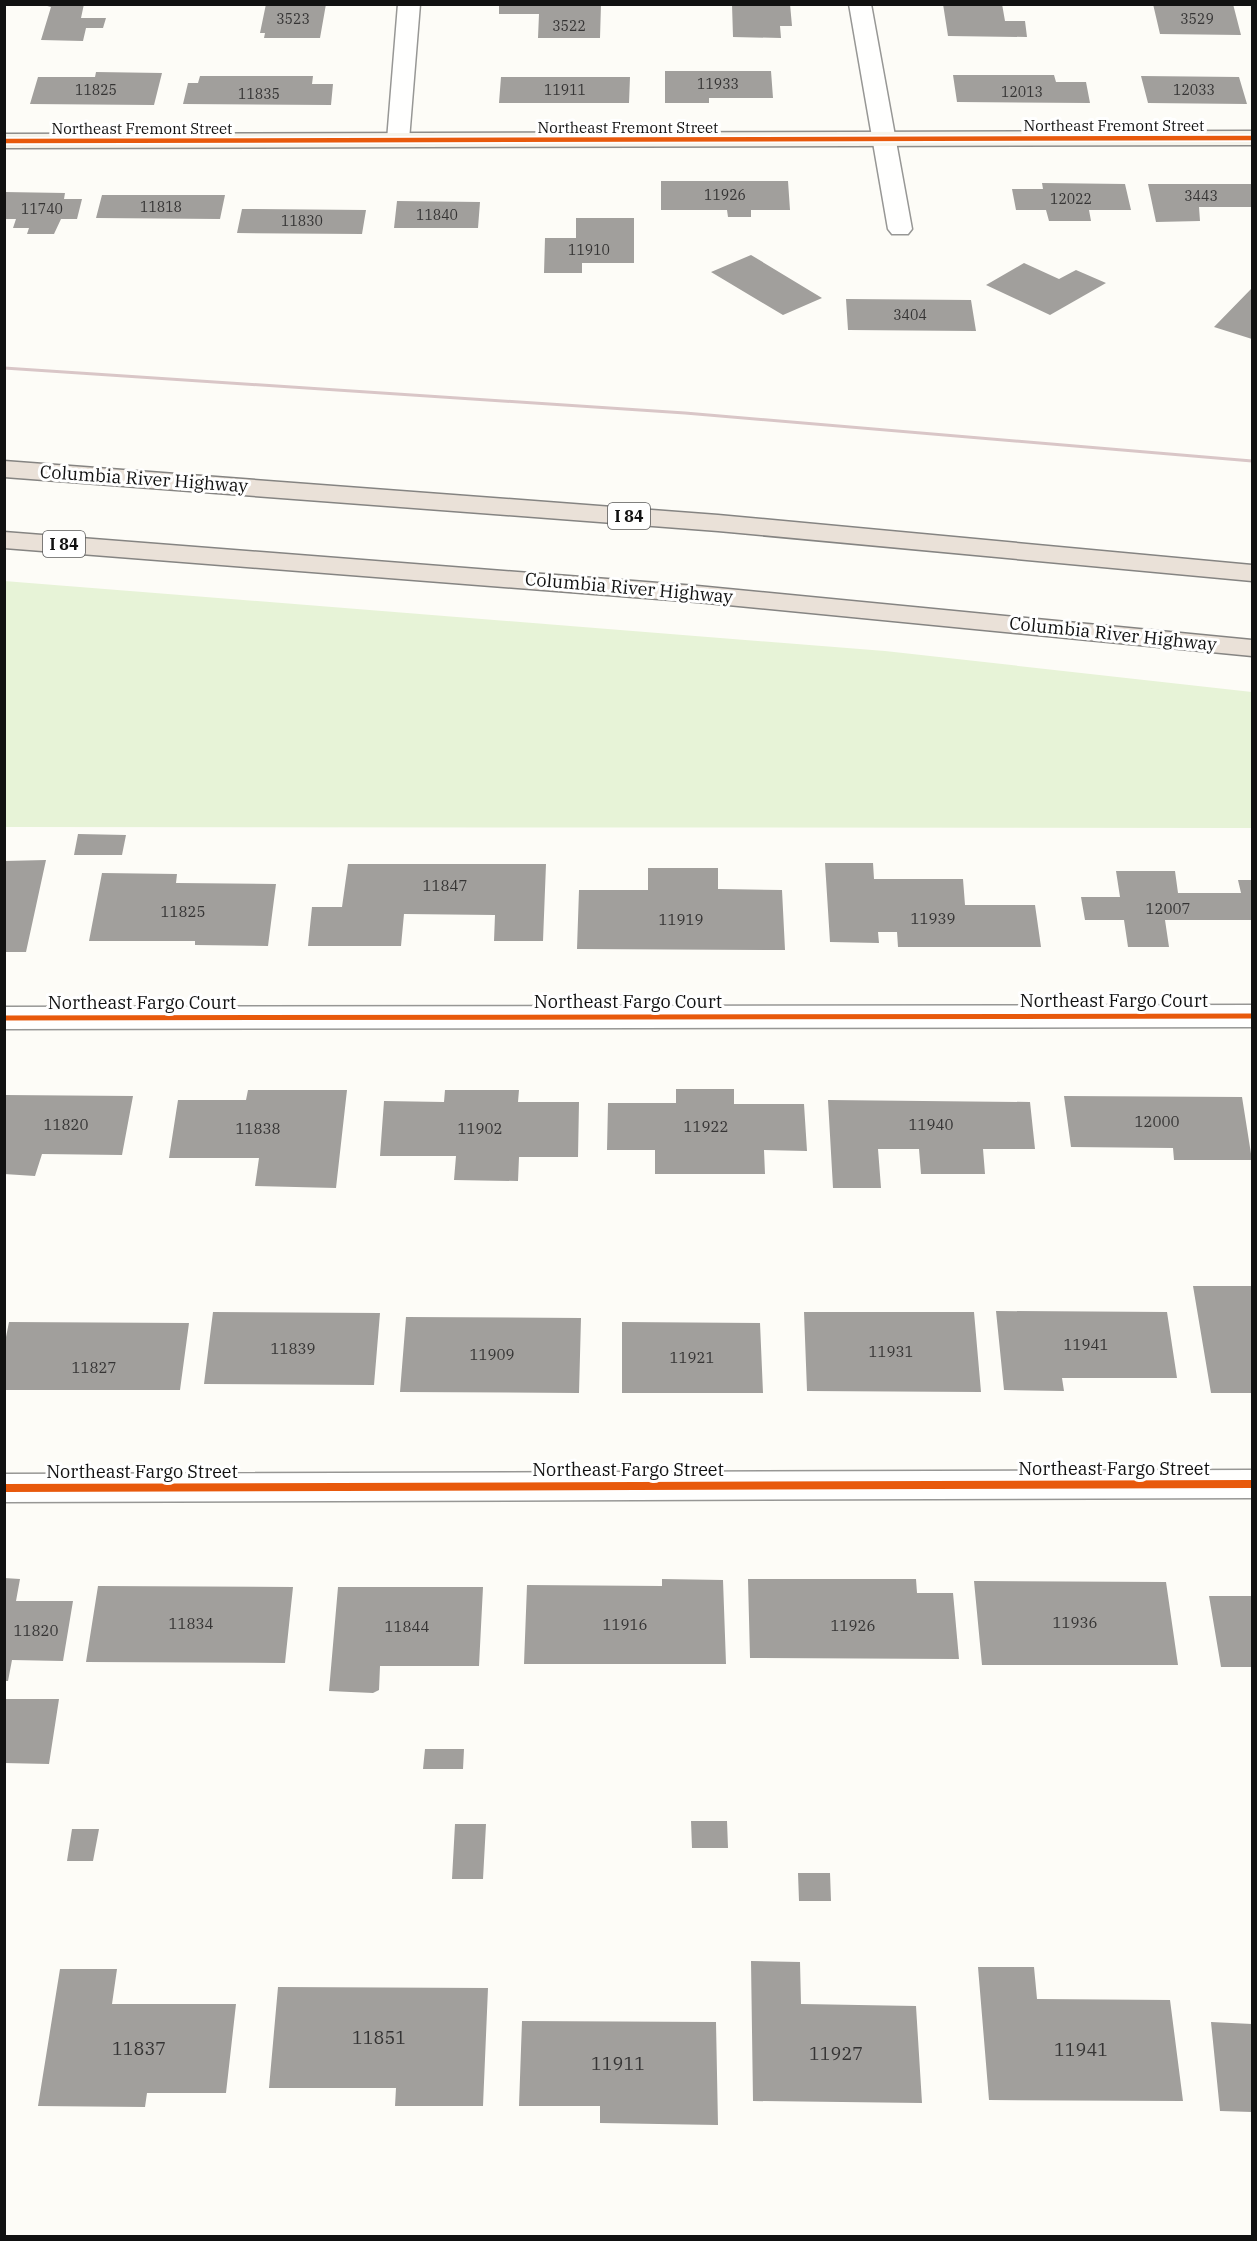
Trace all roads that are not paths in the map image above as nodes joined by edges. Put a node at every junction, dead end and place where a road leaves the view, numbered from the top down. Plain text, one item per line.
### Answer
1 (409, 4) edge
2 (860, 4) edge
3 (1252, 138) edge
4 (883, 139) junction
5 (398, 140) junction
6 (4, 141) edge
7 (900, 229) dead end
8 (4, 469) edge
9 (4, 540) edge
10 (1252, 573) edge
11 (872, 610) junction
12 (1252, 648) edge
13 (1252, 662) edge
14 (1252, 1016) edge
15 (4, 1018) edge
16 (1252, 1484) edge
17 (4, 1488) edge

1 - 5 street
2 - 4 street
3 - 4 main road, Northeast Fremont Street
4 - 5 main road, Northeast Fremont Street
4 - 7 street
5 - 6 main road, Northeast Fremont Street
8 - 10 highway, Columbia River Highway / I 84
9 - 11 highway, Columbia River Highway / I 84
11 - 12 highway, Columbia River Highway / I 84
11 - 13 highway
14 - 15 street, Northeast Fargo Court
16 - 17 street, Northeast Fargo Street

